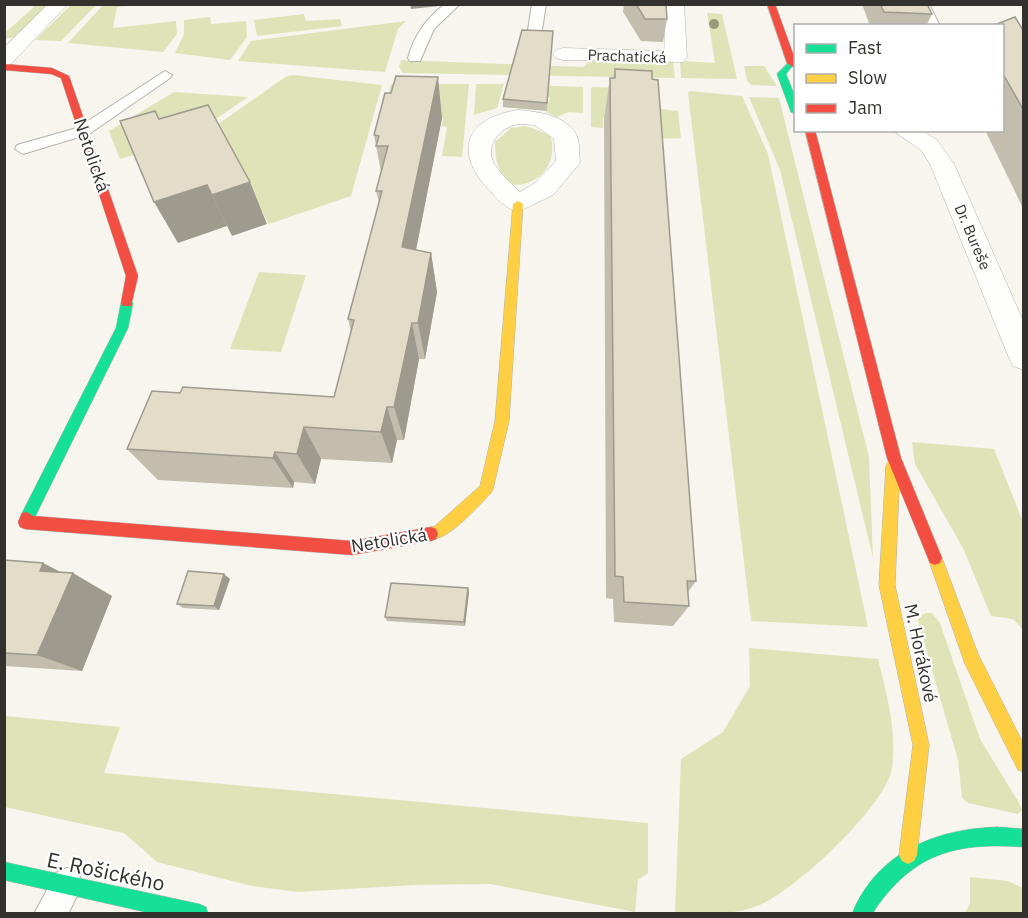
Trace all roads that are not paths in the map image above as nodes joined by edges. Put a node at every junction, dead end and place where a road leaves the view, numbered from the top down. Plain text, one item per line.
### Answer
1 (59, 4) edge
2 (454, 4) edge
3 (539, 4) edge
4 (771, 4) edge
5 (922, 4) edge
6 (667, 6) edge
7 (932, 24) edge
8 (535, 30) edge
9 (563, 54) dead end
10 (414, 58) dead end
11 (4, 60) edge
12 (793, 61) edge
13 (4, 67) edge
14 (165, 75) dead end
15 (794, 112) edge
16 (83, 130) junction
17 (811, 132) edge
18 (906, 132) edge
19 (23, 149) dead end
20 (518, 204) dead end
21 (1023, 358) edge
22 (894, 458) junction
23 (15, 522) edge
24 (1023, 764) edge
25 (1023, 838) edge
26 (908, 855) junction
27 (4, 871) edge
28 (67, 884) junction
29 (50, 914) edge
30 (199, 914) edge
31 (861, 914) edge

1 - 11 street
2 - 10 lane
3 - 8 lane
4 - 12 street
5 - 7 lane
6 - 9 street, Prachatická
12 - 15 street
13 - 16 street, Netolická
14 - 16 lane
16 - 19 lane
16 - 23 street, Netolická
17 - 22 street, M. Horákové
18 - 21 street, Dr. Bureše
20 - 23 street, Netolická
22 - 24 street, M. Horákové
22 - 26 street, M. Horákové
25 - 26 street
26 - 31 street
27 - 28 street, E. Rošického
28 - 29 lane
28 - 30 street, E. Rošického

